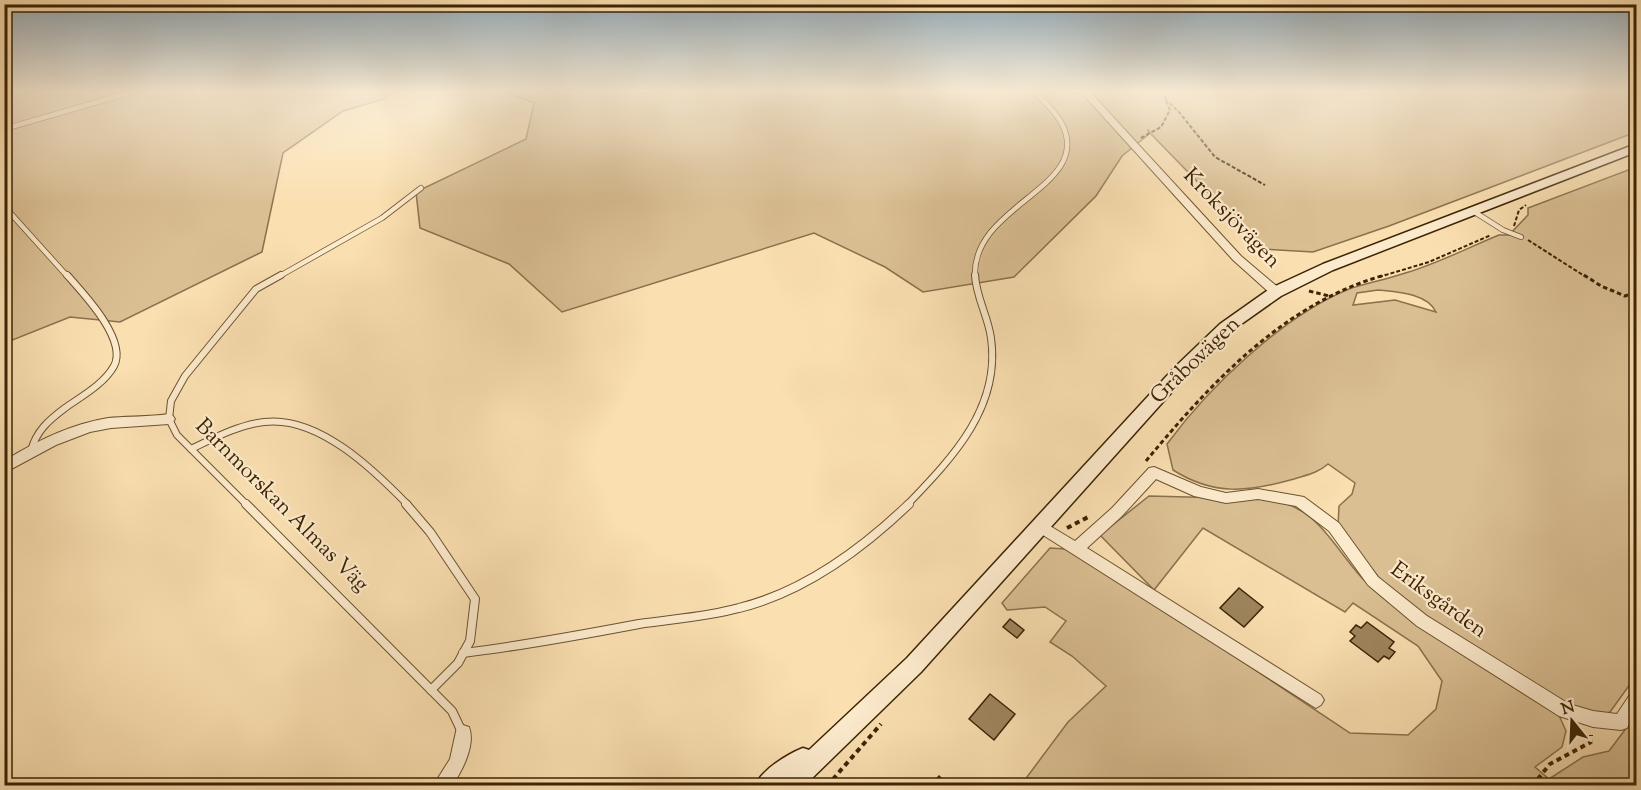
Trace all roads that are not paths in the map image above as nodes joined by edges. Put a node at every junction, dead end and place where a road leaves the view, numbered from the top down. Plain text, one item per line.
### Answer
1 (1065, 129) edge
2 (1118, 129) edge
3 (1636, 148) edge
4 (421, 188) dead end
5 (4, 206) edge
6 (1473, 211) junction
7 (1521, 237) road end
8 (1276, 292) junction
9 (169, 419) junction
10 (191, 449) junction
11 (30, 451) junction
12 (4, 468) edge
13 (1040, 526) junction
14 (1077, 548) junction
15 (463, 653) junction
16 (431, 690) junction
17 (1636, 698) edge
18 (1316, 700) dead end
19 (857, 719) junction
20 (463, 733) joint
21 (441, 786) edge
22 (766, 786) edge
23 (786, 786) edge

1 - 15 lane
2 - 8 street, Kroksjövägen
3 - 6 main road, Gråbovägen
4 - 9 lane, Barnmorskan Almas Väg
5 - 11 lane
6 - 7 lane
6 - 8 main road, Gråbovägen
8 - 13 main road, Gråbovägen
9 - 10 lane, Barnmorskan Almas Väg
9 - 11 street
10 - 15 lane
10 - 16 lane, Barnmorskan Almas Väg
11 - 12 street
13 - 14 street
13 - 19 main road, Gråbovägen
14 - 17 street, Eriksgården
14 - 18 street
15 - 16 lane
16 - 20 lane, Barnmorskan Almas Väg
19 - 22 main road, Gråbovägen
19 - 23 main road, Gråbovägen
20 - 21 street, Barnmorskan Almas Väg

